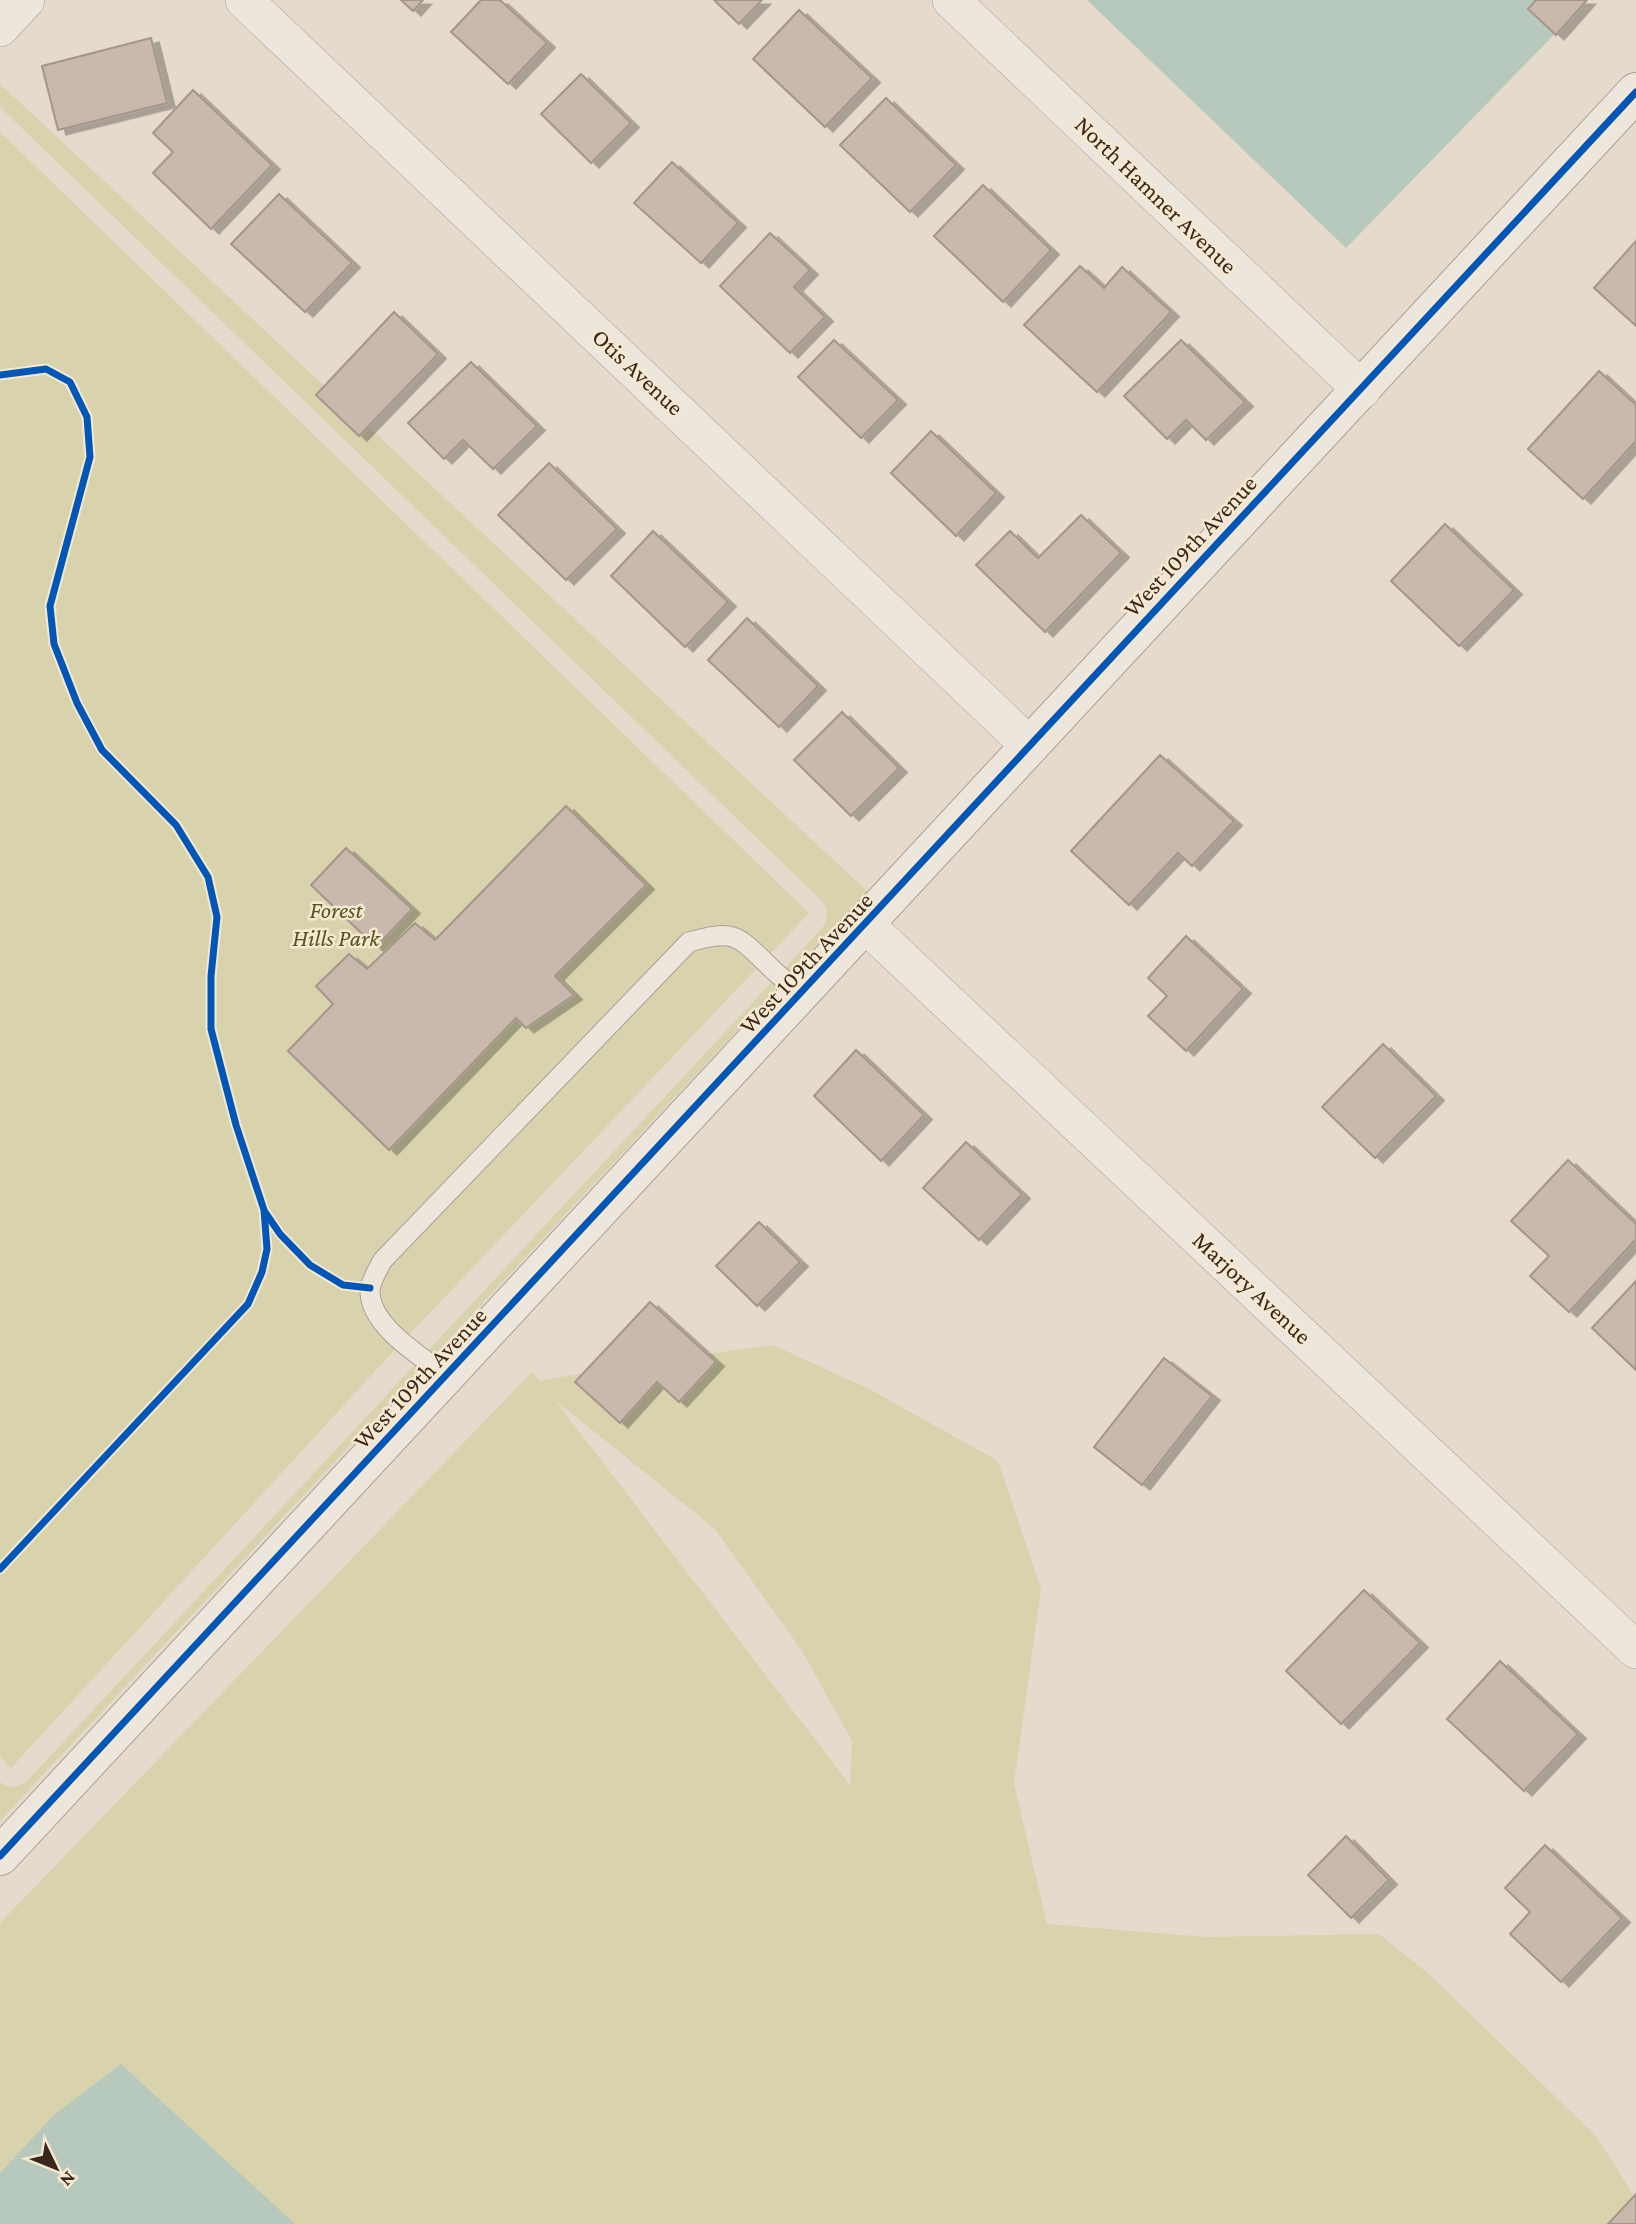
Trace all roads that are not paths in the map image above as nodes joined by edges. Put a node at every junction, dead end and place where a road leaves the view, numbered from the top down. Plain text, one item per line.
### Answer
1 (26, 0) edge
2 (244, 0) edge
3 (951, 0) edge
4 (0, 28) edge
5 (1636, 92) edge
6 (1362, 390) junction
7 (1030, 746) junction
8 (867, 926) junction
9 (803, 995) junction
10 (447, 1376) junction
11 (1636, 1650) edge
12 (0, 1856) edge

1 - 4 street
2 - 7 street, Otis Avenue
3 - 6 street, North Hamner Avenue
5 - 6 street, West 109th Avenue
6 - 7 street, West 109th Avenue
7 - 8 street, West 109th Avenue
8 - 9 street, West 109th Avenue
8 - 11 street, Marjory Avenue
9 - 10 street, West 109th Avenue
9 - 10 lane
10 - 12 street, West 109th Avenue

